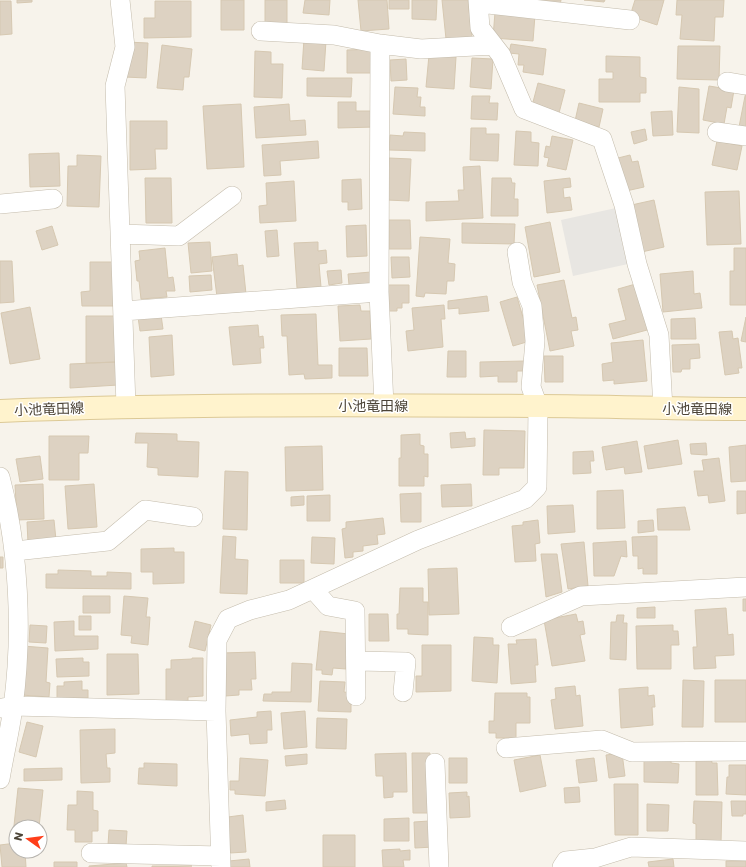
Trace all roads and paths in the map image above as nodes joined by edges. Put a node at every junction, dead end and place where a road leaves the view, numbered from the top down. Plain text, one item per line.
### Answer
1 (120, 0) edge
2 (478, 1) edge
3 (574, 7) edge
4 (630, 20) dead end
5 (261, 31) dead end
6 (380, 44) junction
7 (493, 45) junction
8 (728, 82) dead end
9 (746, 85) edge
10 (717, 132) dead end
11 (746, 136) edge
12 (232, 196) dead end
13 (53, 199) dead end
14 (0, 204) edge
15 (121, 234) junction
16 (517, 252) dead end
17 (379, 292) junction
18 (123, 310) junction
19 (126, 406) junction
20 (384, 406) junction
21 (538, 406) junction
22 (663, 409) junction
23 (746, 409) edge
24 (0, 411) edge
25 (0, 477) edge
26 (193, 517) dead end
27 (15, 551) junction
28 (746, 587) edge
29 (313, 589) junction
30 (511, 628) dead end
31 (356, 661) junction
32 (403, 692) dead end
33 (356, 696) dead end
34 (7, 707) edge
35 (216, 711) junction
36 (506, 748) dead end
37 (746, 751) edge
38 (435, 763) dead end
39 (0, 779) edge
40 (746, 851) edge
41 (91, 853) dead end
42 (221, 861) edge
43 (439, 867) edge
44 (562, 867) edge

1 - 15 street
2 - 3 street
2 - 7 street
3 - 4 street
5 - 6 street
6 - 7 street
6 - 17 street
7 - 22 street
8 - 9 street
10 - 11 street
12 - 15 street
13 - 14 street
15 - 18 street
16 - 21 street
17 - 18 street
17 - 20 street
18 - 19 street
19 - 20 main road, 小池竜田線
19 - 24 main road, 小池竜田線
20 - 21 main road, 小池竜田線
21 - 22 main road, 小池竜田線
21 - 29 street
22 - 23 main road, 小池竜田線
25 - 27 street
26 - 27 street
27 - 34 street
28 - 30 street
29 - 31 street
29 - 35 street
31 - 32 street
31 - 33 street
34 - 35 street
34 - 39 street
35 - 42 street
36 - 37 street
38 - 43 street
40 - 44 street
41 - 42 street

